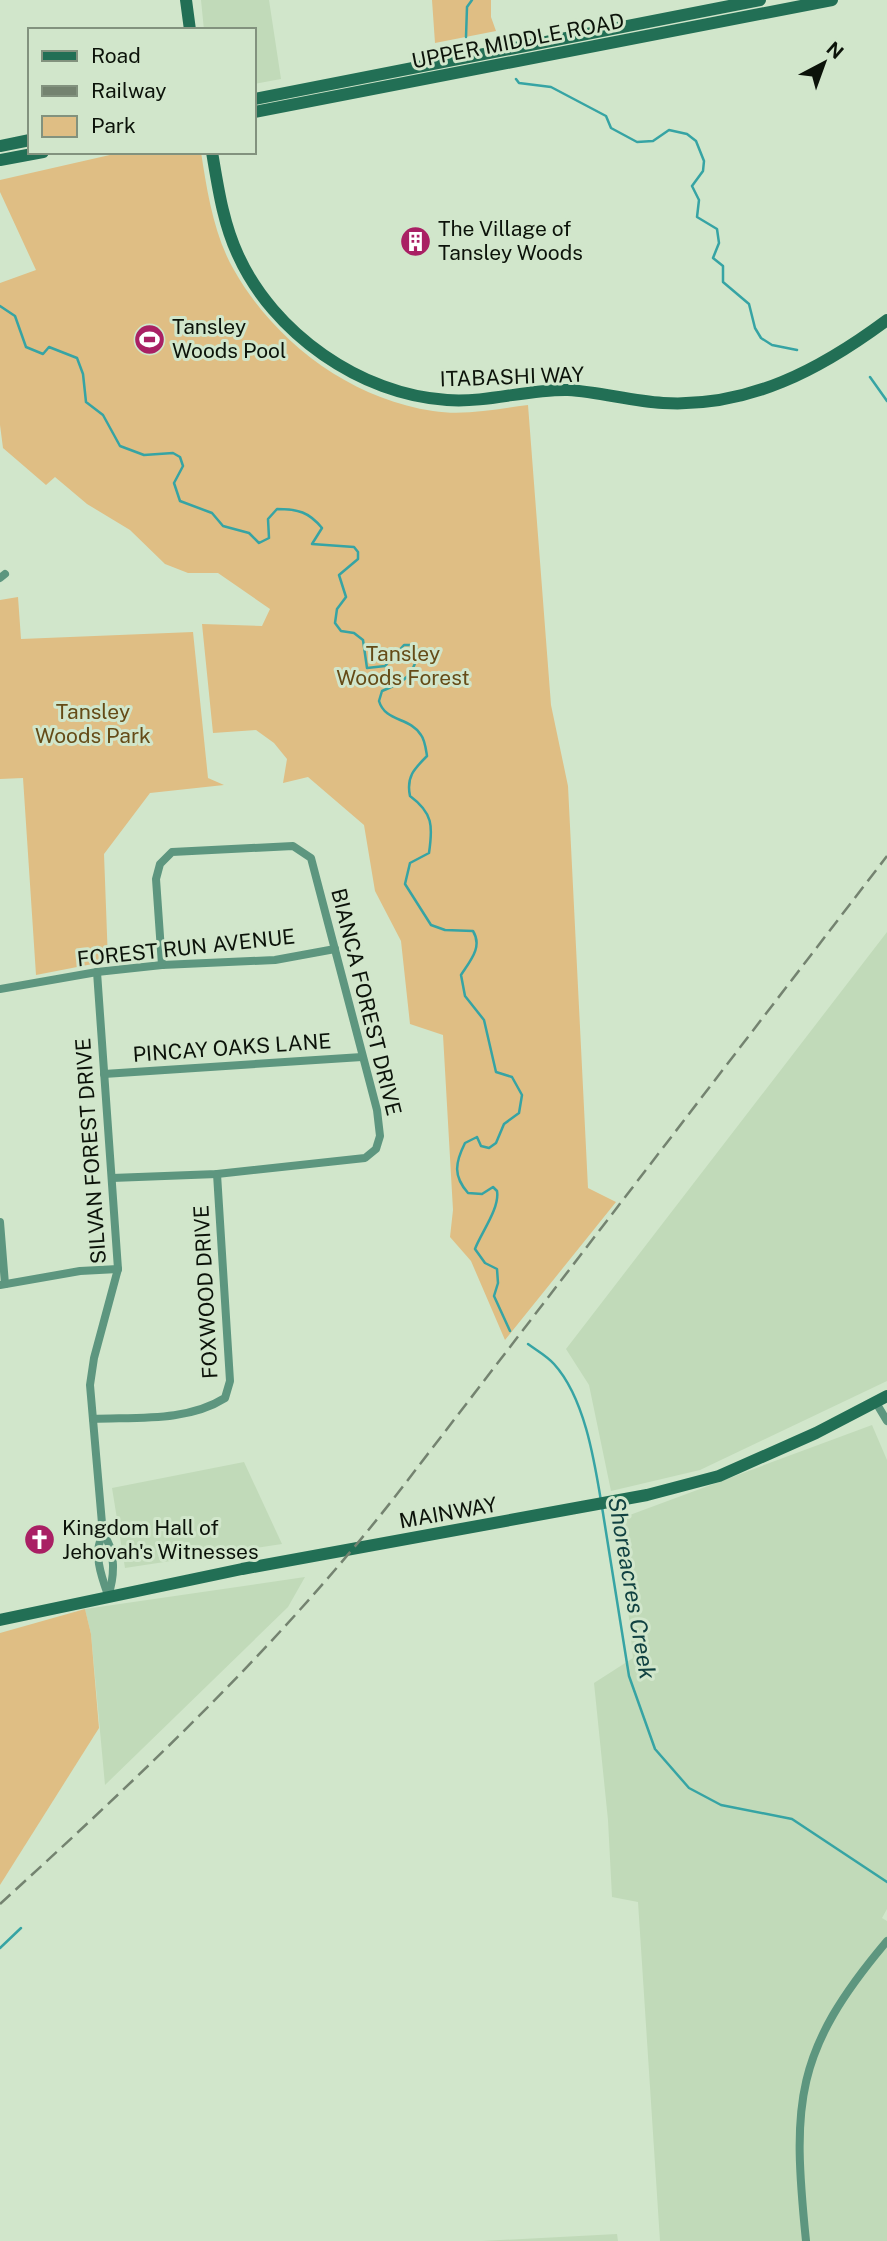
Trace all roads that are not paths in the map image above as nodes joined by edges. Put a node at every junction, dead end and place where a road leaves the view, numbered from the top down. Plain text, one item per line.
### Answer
1 (186, 0) edge
2 (760, 0) edge
3 (832, 0) edge
4 (745, 6) edge
5 (190, 28) edge
6 (256, 99) edge
7 (256, 112) edge
8 (28, 140) edge
9 (0, 146) edge
10 (32, 154) edge
11 (212, 154) edge
12 (0, 160) edge
13 (887, 320) edge
14 (335, 949) junction
15 (162, 965) junction
16 (97, 972) junction
17 (0, 989) edge
18 (362, 1057) junction
19 (104, 1074) junction
20 (217, 1174) junction
21 (112, 1178) junction
22 (0, 1222) edge
23 (118, 1269) junction
24 (2, 1285) edge
25 (881, 1399) edge
26 (93, 1419) junction
27 (887, 1421) edge
28 (108, 1596) junction
29 (0, 1620) edge
30 (887, 1941) edge
31 (806, 2241) edge

1 - 5 street
2 - 4 street, UPPER MIDDLE ROAD
3 - 4 street, UPPER MIDDLE ROAD
4 - 6 street, UPPER MIDDLE ROAD
4 - 7 street, UPPER MIDDLE ROAD
8 - 9 street
10 - 12 street
11 - 13 street, ITABASHI WAY
14 - 15 street, FOREST RUN AVENUE
14 - 15 street, BIANCA FOREST DRIVE
14 - 18 street, BIANCA FOREST DRIVE
15 - 16 street, FOREST RUN AVENUE
16 - 17 street, FOREST RUN AVENUE
16 - 19 street, SILVAN FOREST DRIVE
18 - 19 street, PINCAY OAKS LANE
18 - 20 street, BIANCA FOREST DRIVE
19 - 21 street, SILVAN FOREST DRIVE
20 - 21 street, BIANCA FOREST DRIVE
20 - 26 street, FOXWOOD DRIVE
21 - 23 street, SILVAN FOREST DRIVE
22 - 24 street
23 - 24 street
23 - 26 street, SILVAN FOREST DRIVE
25 - 27 street
25 - 28 street, MAINWAY
26 - 28 street, SILVAN FOREST DRIVE
28 - 29 street, MAINWAY
30 - 31 street

